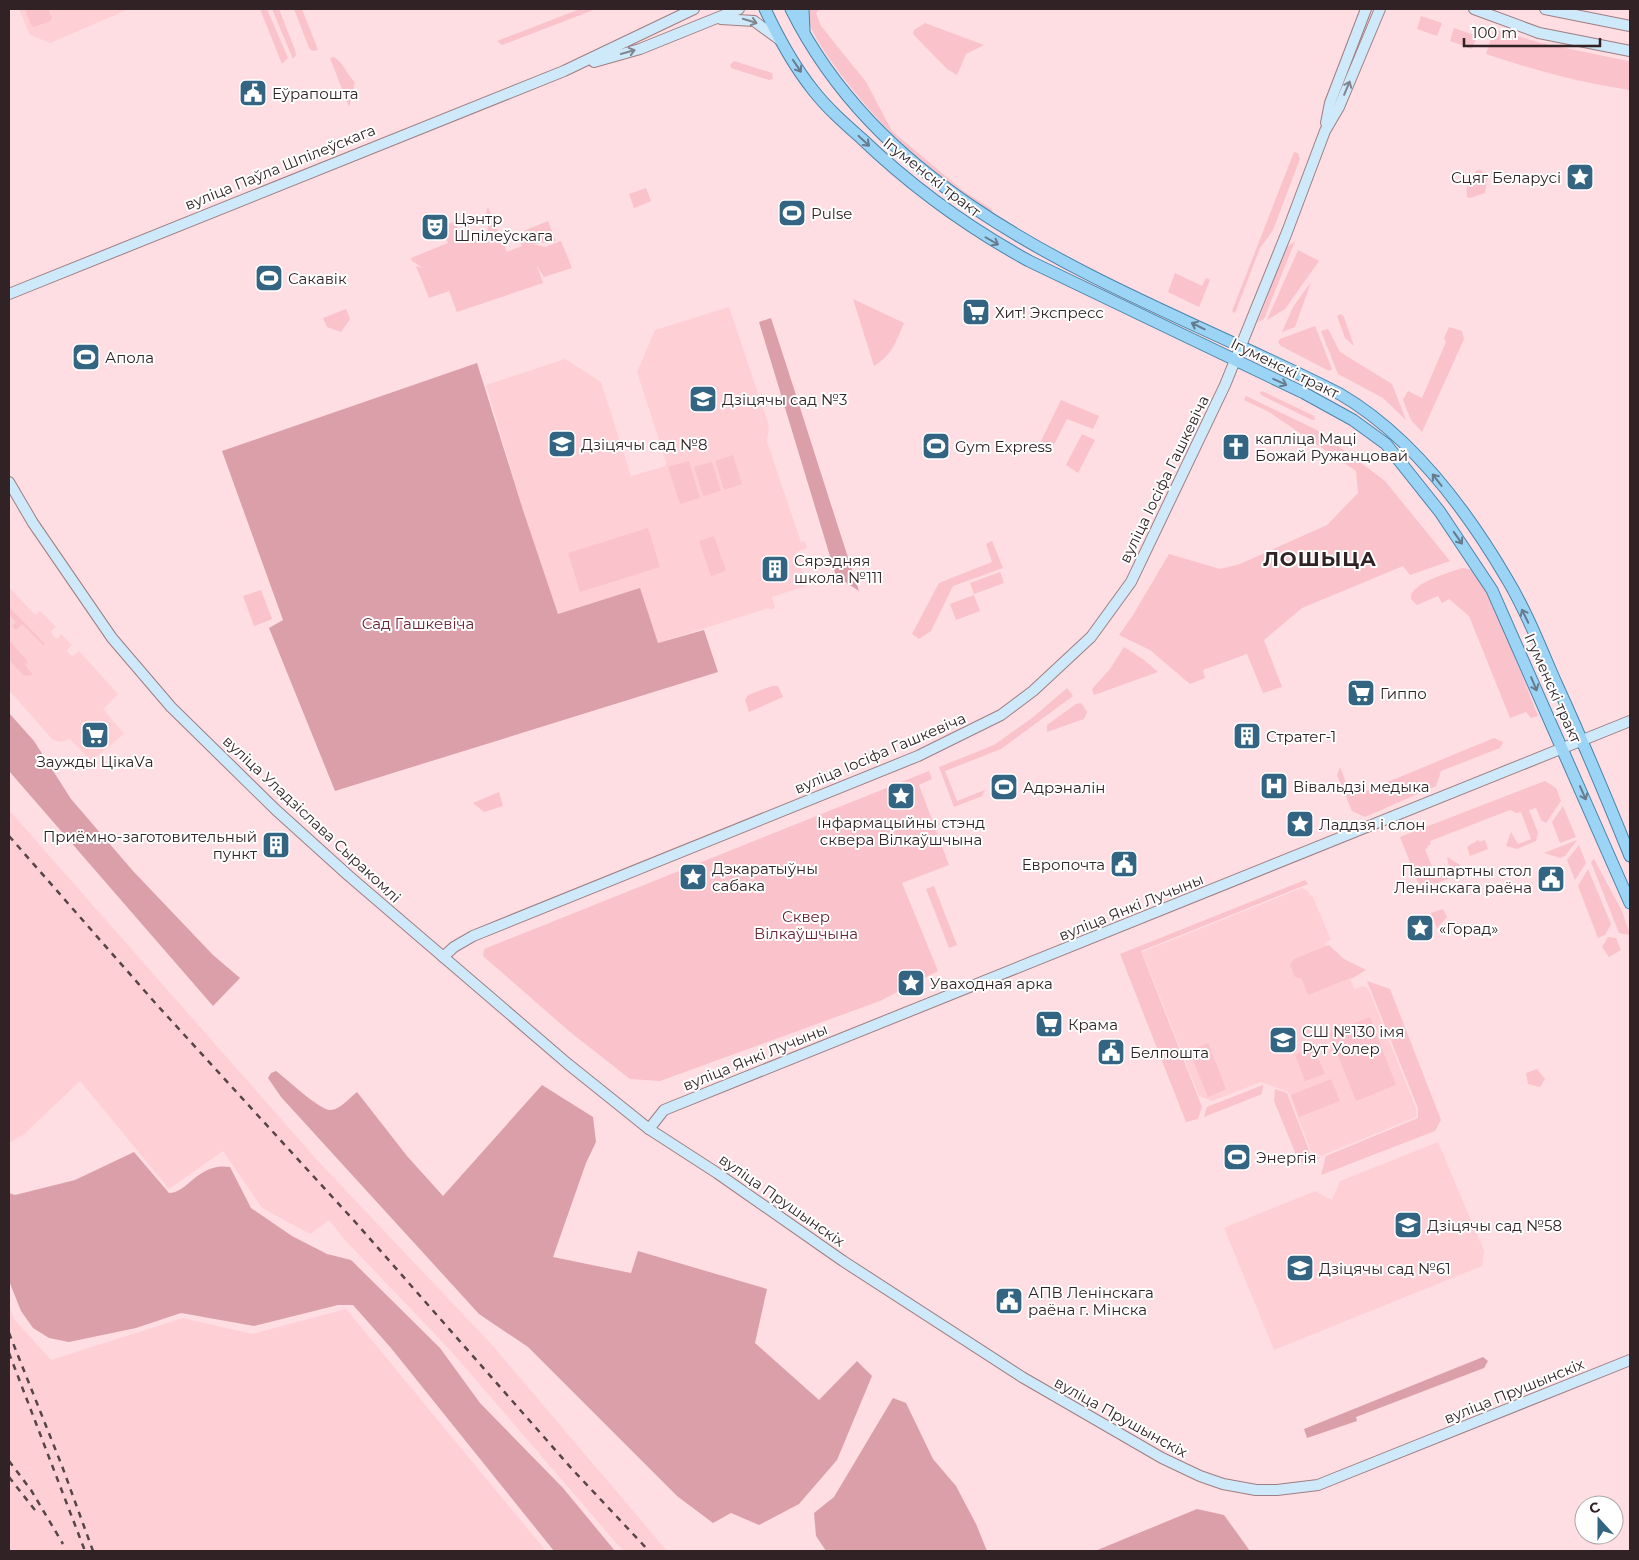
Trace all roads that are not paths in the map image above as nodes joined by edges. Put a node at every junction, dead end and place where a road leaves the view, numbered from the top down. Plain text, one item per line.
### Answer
1 (694, 9) edge
2 (740, 9) edge
3 (765, 9) edge
4 (791, 9) edge
5 (803, 9) edge
6 (1366, 9) edge
7 (1380, 9) edge
8 (1474, 9) edge
9 (1544, 9) edge
10 (712, 19) junction
11 (1630, 26) edge
12 (805, 37) junction
13 (782, 42) junction
14 (1630, 51) edge
15 (564, 71) junction
16 (1325, 131) junction
17 (9, 294) edge
18 (1242, 346) junction
19 (1236, 360) junction
20 (9, 482) edge
21 (1630, 721) edge
22 (1582, 740) junction
23 (1563, 748) junction
24 (1630, 856) edge
25 (1630, 903) edge
26 (443, 957) junction
27 (649, 1129) junction
28 (1630, 1360) edge

1 - 15 street, вуліца Паўла Шпілеўскага
2 - 10 street, вуліца Паўла Шпілеўскага
3 - 13 main road, Ігуменскі тракт
4 - 12 main road, Ігуменскі тракт
5 - 12 main road
6 - 16 street
16 -> 7 street
8 - 14 street
9 - 11 street
10 -> 13 street
15 -> 10 street, вуліца Паўла Шпілеўскага
18 -> 12 main road, Ігуменскі тракт
13 -> 19 main road, Ігуменскі тракт
15 - 17 street, вуліца Паўла Шпілеўскага
16 - 18 street, вуліца Іосіфа Гашкевіча
18 - 19 street, вуліца Іосіфа Гашкевіча
22 -> 18 main road, Ігуменскі тракт
19 -> 23 main road, Ігуменскі тракт
19 - 26 street, вуліца Іосіфа Гашкевіча
20 - 26 street, вуліца Уладзіслава Сыракомлі
21 - 22 street, вуліца Янкі Лучыны
22 - 23 street, вуліца Янкі Лучыны
22 - 24 main road, Ігуменскі тракт
23 -> 25 main road, Ігуменскі тракт
23 - 27 street, вуліца Янкі Лучыны
26 - 27 street, вуліца Уладзіслава Сыракомлі
27 - 28 street, вуліца Прушынскіх

